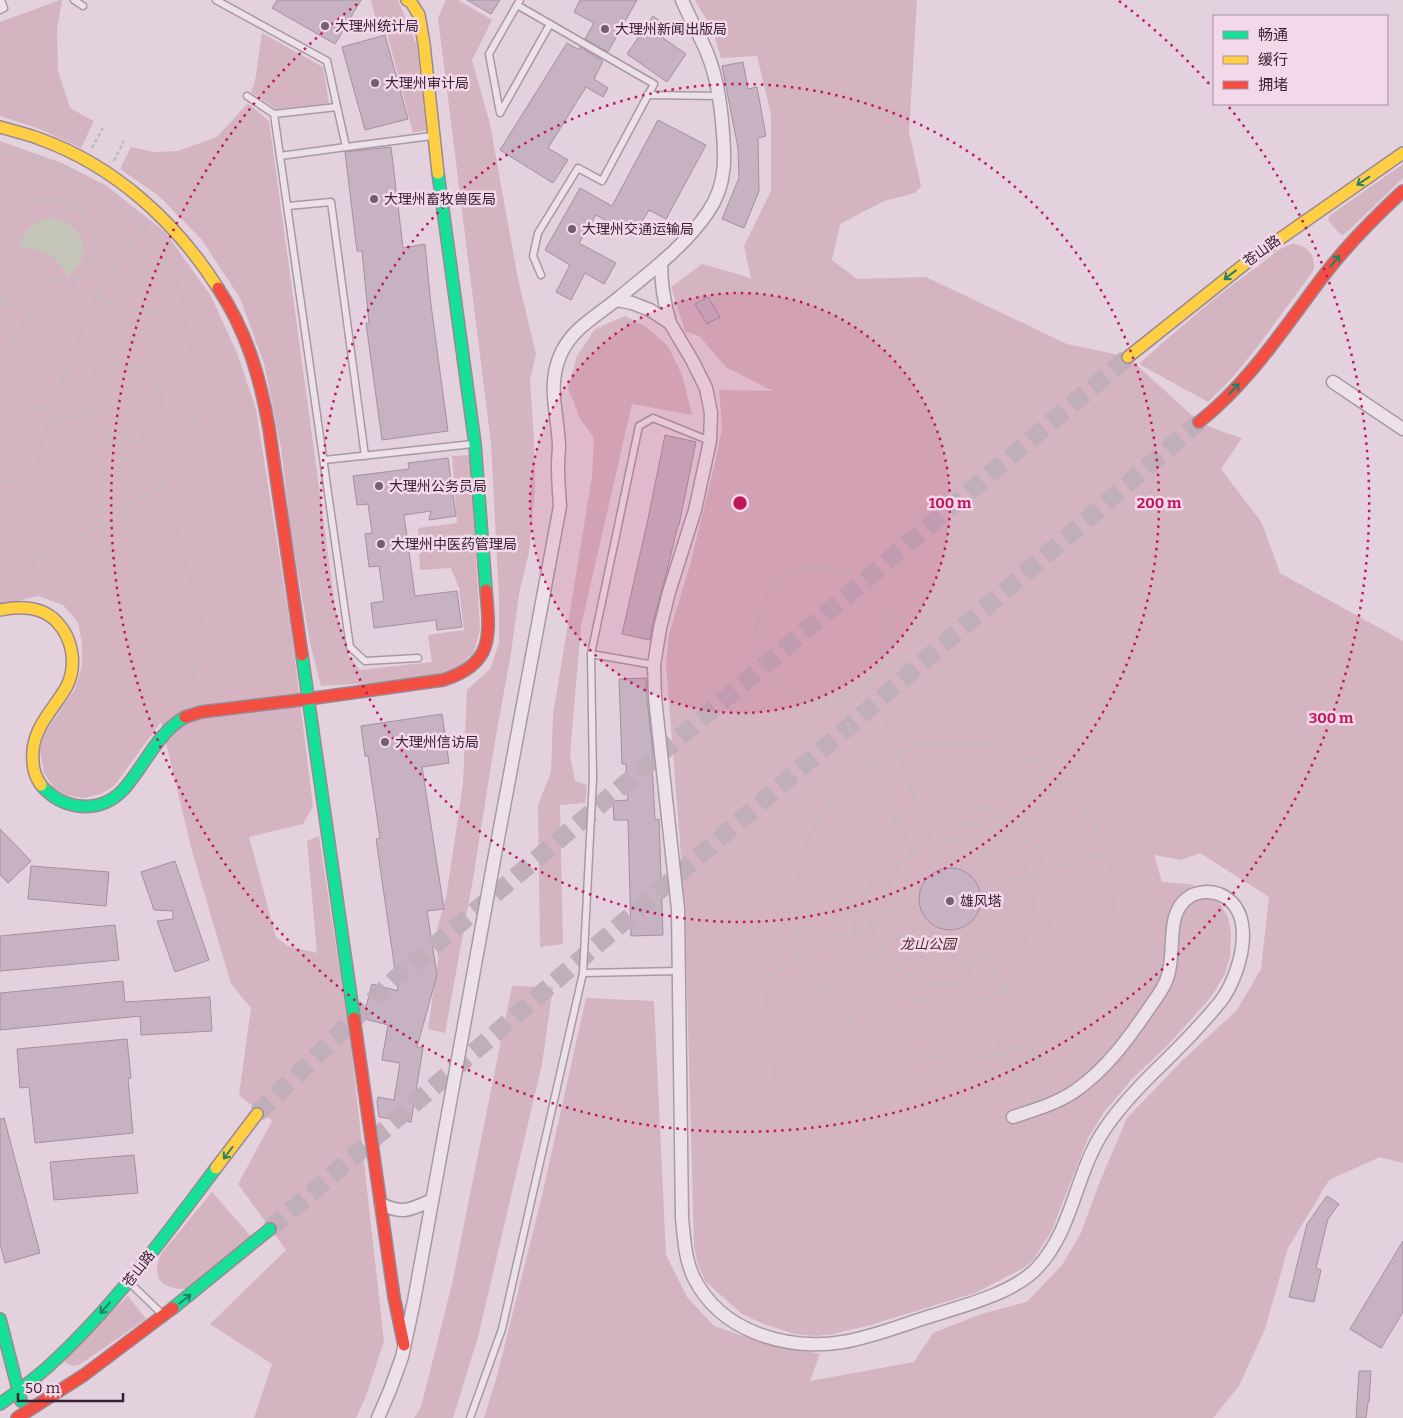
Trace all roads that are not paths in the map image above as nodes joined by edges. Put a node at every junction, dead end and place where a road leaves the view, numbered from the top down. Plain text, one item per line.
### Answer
1 (1, 0) edge
2 (74, 0) edge
3 (216, 0) edge
4 (682, 0) edge
5 (412, 1) edge
6 (519, 3) edge
7 (83, 6) dead end
8 (0, 10) edge
9 (550, 24) junction
10 (247, 96) dead end
11 (648, 96) junction
12 (719, 96) junction
13 (338, 107) junction
14 (274, 114) junction
15 (0, 127) edge
16 (434, 135) junction
17 (346, 147) junction
18 (1403, 154) edge
19 (280, 156) junction
20 (1403, 191) edge
21 (288, 206) junction
22 (660, 263) junction
23 (541, 275) dead end
24 (617, 300) junction
25 (670, 323) junction
26 (1128, 357) tunnel mouth
27 (1333, 382) dead end
28 (1199, 422) tunnel mouth
29 (1403, 429) edge
30 (710, 441) junction
31 (474, 444) junction
32 (365, 456) junction
33 (324, 460) junction
34 (0, 610) edge
35 (591, 654) junction
36 (418, 658) dead end
37 (654, 665) junction
38 (308, 699) junction
39 (679, 971) junction
40 (583, 973) junction
41 (257, 1114) tunnel mouth
42 (1013, 1117) dead end
43 (432, 1200) junction
44 (381, 1204) junction
45 (270, 1229) tunnel mouth
46 (129, 1282) junction
47 (164, 1316) junction
48 (0, 1319) edge
49 (404, 1345) junction
50 (19, 1392) junction
51 (0, 1404) edge
52 (0, 1412) edge
53 (21, 1416) edge
54 (2, 1418) edge
55 (378, 1418) edge
56 (470, 1418) edge

1 - 8 lane
2 - 7 lane
3 - 13 lane
4 - 12 street
5 - 16 street
6 - 9 lane
6 - 9 lane
9 - 11 lane
10 - 14 lane
11 - 12 lane
11 - 23 lane
12 - 22 street
13 - 14 lane
13 - 17 lane
14 - 19 lane
15 - 38 street
16 - 17 lane
16 - 31 street
17 - 19 lane
18 -> 26 street, 苍山路
19 - 21 lane
28 -> 20 street
21 - 32 lane
21 - 33 lane
22 - 24 street
22 - 25 street
24 - 25 street
24 - 43 street
25 - 30 street
27 - 29 street
30 - 35 lane
30 - 37 street
31 - 32 lane
31 - 38 street
32 - 33 lane
33 - 36 lane
34 - 38 street
35 - 37 lane
35 - 40 lane
37 - 39 street
38 - 44 street
39 - 40 lane
39 - 42 street
40 - 56 lane
41 -> 46 street, 苍山路
43 - 44 street
43 - 49 street
44 - 49 street
47 -> 45 street
46 - 47 lane
46 -> 50 street, 苍山路
47 - 53 street
48 - 50 street
49 - 55 street
50 - 51 street, 苍山路
50 - 53 street
52 - 54 street

